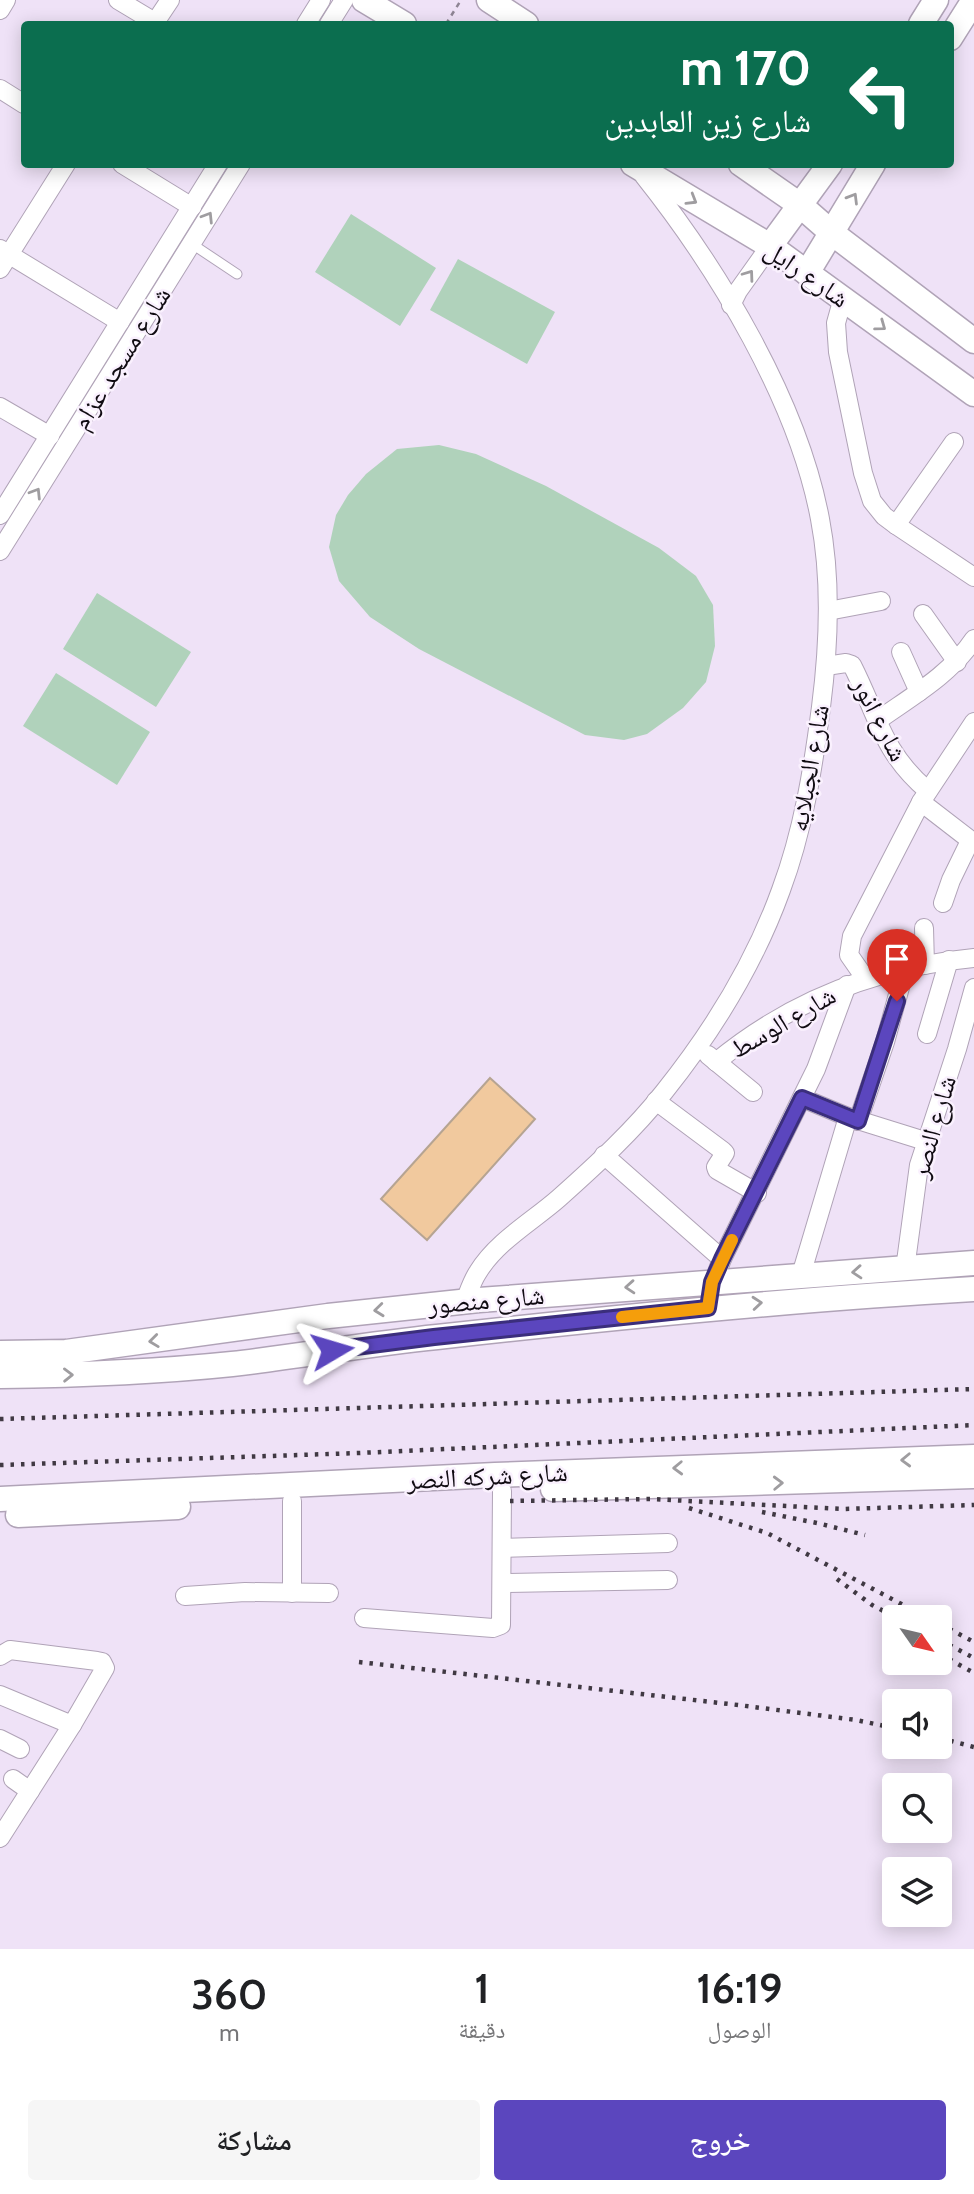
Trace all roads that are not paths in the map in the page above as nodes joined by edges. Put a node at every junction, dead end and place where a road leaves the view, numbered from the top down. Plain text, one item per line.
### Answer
1 (6, 0) edge
2 (118, 0) edge
3 (170, 0) edge
4 (321, 0) edge
5 (344, 0) edge
6 (364, 0) edge
7 (489, 0) edge
8 (936, 0) edge
9 (974, 0) edge
10 (0, 10) edge
11 (151, 21) edge
12 (158, 21) edge
13 (308, 21) edge
14 (330, 21) edge
15 (399, 21) edge
16 (521, 21) edge
17 (923, 21) edge
18 (954, 32) edge
19 (0, 89) edge
20 (21, 102) edge
21 (63, 168) edge
22 (129, 168) edge
23 (216, 168) edge
24 (239, 168) edge
25 (637, 168) edge
26 (640, 168) edge
27 (747, 168) edge
28 (827, 168) edge
29 (871, 168) edge
30 (800, 205) junction
31 (192, 207) junction
32 (176, 233) junction
33 (832, 233) junction
34 (192, 244) junction
35 (770, 246) junction
36 (3, 258) edge
37 (807, 273) junction
38 (237, 274) dead end
39 (843, 298) junction
40 (731, 305) junction
41 (120, 322) junction
42 (974, 341) edge
43 (974, 394) edge
44 (0, 407) edge
45 (50, 436) junction
46 (954, 442) dead end
47 (0, 515) edge
48 (896, 525) junction
49 (0, 551) edge
50 (972, 571) edge
51 (881, 601) dead end
52 (828, 611) junction
53 (923, 614) dead end
54 (974, 639) edge
55 (901, 652) dead end
56 (957, 662) junction
57 (826, 666) junction
58 (919, 692) junction
59 (877, 721) junction
60 (971, 734) edge
61 (924, 797) junction
62 (972, 842) edge
63 (943, 903) dead end
64 (924, 928) dead end
65 (974, 958) edge
66 (949, 960) junction
67 (925, 965) junction
68 (905, 969) junction
69 (856, 981) junction
70 (974, 988) edge
71 (970, 1021) edge
72 (927, 1034) dead end
73 (697, 1046) junction
74 (716, 1062) junction
75 (753, 1092) dead end
76 (802, 1098) junction
77 (656, 1101) junction
78 (853, 1119) junction
79 (925, 1141) junction
80 (604, 1155) junction
81 (757, 1193) junction
82 (722, 1259) junction
83 (974, 1263) edge
84 (905, 1269) junction
85 (801, 1275) junction
86 (712, 1282) junction
87 (974, 1289) edge
88 (465, 1301) junction
89 (708, 1308) junction
90 (328, 1316) junction
91 (332, 1350) junction
92 (0, 1353) edge
93 (0, 1376) edge
94 (974, 1457) edge
95 (974, 1476) edge
96 (502, 1491) junction
97 (0, 1499) edge
98 (292, 1501) junction
99 (0, 1516) edge
100 (668, 1542) dead end
101 (502, 1548) junction
102 (668, 1580) dead end
103 (502, 1583) junction
104 (292, 1593) junction
105 (329, 1594) dead end
106 (185, 1596) dead end
107 (364, 1618) dead end
108 (5, 1653) edge
109 (0, 1695) edge
110 (72, 1725) junction
111 (0, 1739) edge
112 (20, 1749) dead end
113 (13, 1779) dead end
114 (30, 1791) junction
115 (0, 1838) edge

1 - 10 street
2 - 11 street
3 - 12 street
4 - 13 street
5 - 14 street
6 - 15 street
7 - 16 street
8 - 17 street
9 - 18 street
19 - 20 street
21 - 36 street
22 - 31 street
23 - 31 street, شارع مسجد عزام
34 -> 24 street, شارع مسجد عزام
25 - 40 street, شارع الجبلايه
26 -> 35 street, شارع رايل
27 - 30 street, شارع رايل
28 - 30 street
33 -> 29 street
30 - 33 street, شارع رايل
30 - 35 street
31 - 32 street, شارع مسجد عزام
32 - 34 lane
32 - 41 street, شارع مسجد عزام
33 - 37 street
33 - 42 street, شارع رايل
34 - 38 lane
49 -> 34 street, شارع مسجد عزام
35 - 37 street, شارع رايل
40 -> 35 street
36 - 41 street
37 - 39 street, شارع رايل
39 -> 43 street, شارع رايل
39 - 48 street
40 - 52 street, شارع الجبلايه
41 - 45 street, شارع مسجد عزام
44 - 45 street
45 - 47 street, شارع مسجد عزام
46 - 48 street
48 - 50 street
51 - 52 street
52 - 57 street, شارع الجبلايه
53 - 56 street
54 - 56 street
55 - 58 street
56 - 58 street
57 - 59 street, شارع انور
57 - 73 street, شارع الجبلايه
58 - 59 street
59 - 61 street, شارع انور
60 - 61 street
61 - 62 street, شارع انور
61 - 69 street
62 - 63 street
64 - 67 street
65 - 66 street, شارع الوسط
66 - 67 street, شارع الوسط
66 - 72 street
67 - 68 street, شارع الوسط
68 - 69 street, شارع الوسط
68 - 78 street
69 - 74 street, شارع الوسط
69 - 76 street
70 - 71 street, شارع النصر
71 - 79 street, شارع النصر
73 - 74 street
73 - 77 street, شارع الجبلايه
74 - 75 street
76 - 78 street
76 - 81 street
77 - 80 street, شارع الجبلايه
77 - 81 street
78 - 79 street
78 - 85 street
79 - 84 street, شارع النصر
80 - 82 street
80 - 88 street, شارع الجبلايه
81 - 82 street
82 - 86 street
83 - 84 street, شارع منصور
84 -> 85 street, شارع منصور
85 - 86 street, شارع منصور
86 -> 88 street, شارع منصور
86 - 89 street
89 -> 87 street, شارع منصور
88 -> 90 street, شارع منصور
89 - 91 street, شارع منصور
90 - 91 street
90 -> 92 street, شارع منصور
93 -> 91 street, شارع منصور
94 -> 97 street, شارع شركه النصر
96 -> 95 street, شارع شركه النصر
96 - 98 street, شارع شركه النصر
96 - 101 street
98 - 99 street, شارع شركه النصر
98 - 104 street
100 - 101 street
101 - 103 street
102 - 103 street
103 - 107 street
104 - 105 street
104 - 106 street
108 - 110 street
109 - 110 street
110 - 114 street
111 - 112 street
113 - 114 street
114 - 115 street

